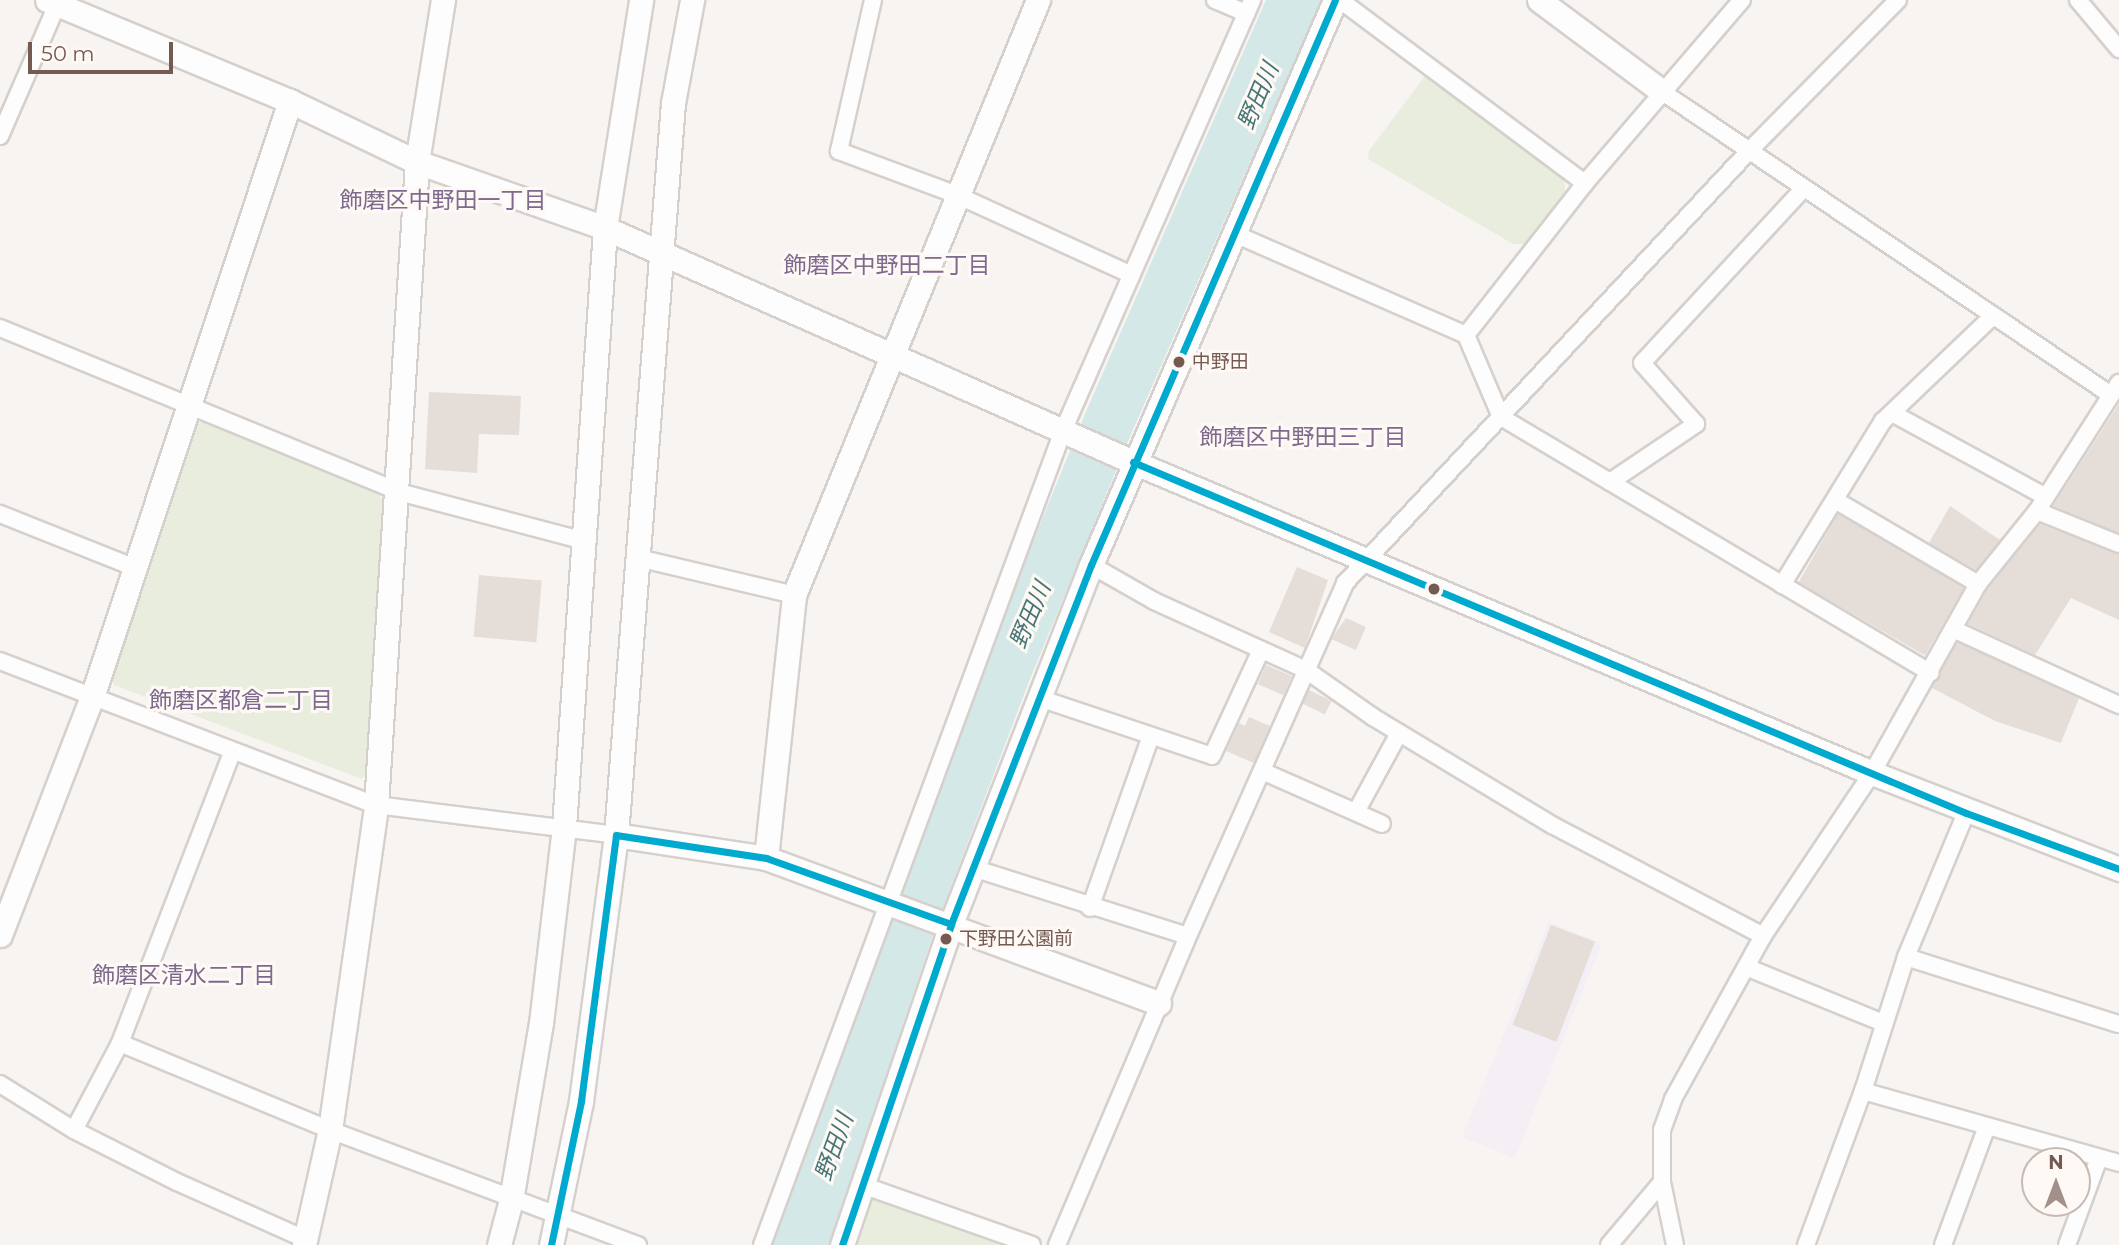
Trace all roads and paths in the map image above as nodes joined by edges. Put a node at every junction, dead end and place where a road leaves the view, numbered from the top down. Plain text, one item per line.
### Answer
1 (443, 0) edge
2 (641, 0) edge
3 (692, 0) edge
4 (873, 0) edge
5 (1038, 0) edge
6 (1215, 0) edge
7 (1338, 0) edge
8 (1539, 0) edge
9 (1742, 0) edge
10 (1898, 0) edge
11 (2078, 0) edge
12 (55, 1) edge
13 (1249, 7) edge
14 (2119, 49) edge
15 (1661, 91) junction
16 (289, 101) junction
17 (0, 136) edge
18 (1749, 151) junction
19 (417, 162) junction
20 (1585, 183) junction
21 (1804, 188) junction
22 (957, 195) junction
23 (605, 228) junction
24 (1235, 234) junction
25 (660, 253) junction
26 (1132, 275) junction
27 (1992, 317) junction
28 (0, 328) edge
29 (1466, 335) junction
30 (895, 356) junction
31 (2115, 389) edge
32 (190, 403) junction
33 (1892, 413) junction
34 (1501, 417) junction
35 (1063, 430) junction
36 (1133, 462) junction
37 (1610, 482) junction
38 (399, 492) junction
39 (1835, 500) junction
40 (2041, 504) junction
41 (0, 514) edge
42 (581, 540) junction
43 (2119, 544) edge
44 (638, 558) junction
45 (1368, 560) junction
46 (1091, 565) junction
47 (133, 567) junction
48 (1978, 584) junction
49 (1782, 585) junction
50 (794, 595) junction
51 (1953, 629) junction
52 (1261, 650) junction
53 (0, 661) edge
54 (1306, 670) junction
55 (1931, 673) junction
56 (93, 694) junction
57 (1040, 698) junction
58 (2119, 705) edge
59 (1399, 733) junction
60 (1152, 736) junction
61 (232, 753) junction
62 (1262, 771) junction
63 (1872, 774) junction
64 (376, 805) junction
65 (1356, 812) junction
66 (1966, 813) junction
67 (1382, 824) dead end
68 (565, 827) junction
69 (616, 835) junction
70 (765, 858) junction
71 (973, 868) junction
72 (2119, 869) edge
73 (885, 902) junction
74 (1090, 908) junction
75 (951, 924) junction
76 (0, 935) edge
77 (1188, 936) junction
78 (1763, 936) junction
79 (1906, 957) junction
80 (1746, 967) junction
81 (1159, 1003) junction
82 (1883, 1023) junction
83 (2119, 1024) edge
84 (120, 1043) junction
85 (0, 1084) edge
86 (1863, 1091) junction
87 (1986, 1129) junction
88 (74, 1130) junction
89 (330, 1130) junction
90 (2099, 1158) junction
91 (2119, 1163) edge
92 (1662, 1182) junction
93 (862, 1185) junction
94 (511, 1200) junction
95 (558, 1216) junction
96 (305, 1242) edge
97 (499, 1245) edge
98 (551, 1245) edge
99 (638, 1245) edge
100 (762, 1245) edge
101 (842, 1245) edge
102 (1032, 1245) edge
103 (1057, 1245) edge
104 (1609, 1245) edge
105 (1675, 1245) edge
106 (1806, 1245) edge
107 (1943, 1245) edge
108 (2067, 1245) edge

1 - 19 street
2 - 23 street
3 - 25 street
4 - 22 street
5 - 22 street
6 - 13 street
7 - 20 street
7 - 24 street
8 - 15 street
9 - 15 street
10 - 18 street
11 - 14 street
12 - 16 street
12 - 17 street
13 - 26 street
15 - 18 street
15 - 20 street
16 - 19 street
16 - 32 street
18 - 21 street
18 - 34 street
19 - 23 street
19 - 38 street
20 - 29 street
21 - 27 street
21 - 37 street
22 - 26 street
22 - 30 street
23 - 25 street
23 - 42 street
24 - 29 street
24 - 36 street
25 - 30 street
25 - 44 street
26 - 35 street
27 - 31 street
27 - 33 street
28 - 32 street
29 - 34 street
30 - 35 street
30 - 50 street
31 - 40 street
32 - 38 street
32 - 47 street
33 - 39 street
33 - 40 street
34 - 37 street
34 - 45 street
35 - 36 street
35 - 73 street
36 - 45 street
36 - 46 street
37 - 49 street
38 - 42 street
38 - 64 street
39 - 48 street
39 - 49 street
40 - 43 street
40 - 48 street
41 - 47 street
42 - 68 street
44 - 50 street
44 - 69 street
45 - 54 street
45 - 63 street
46 - 52 street
46 - 57 street
47 - 56 street
48 - 51 street
49 - 55 street
50 - 70 street
51 - 55 street
51 - 58 street
52 - 54 street
52 - 60 street
53 - 56 street
54 - 59 street
54 - 62 street
55 - 63 street
56 - 61 street
56 - 76 street
57 - 60 street
57 - 71 street
59 - 65 street
59 - 78 street
60 - 74 street
61 - 64 street
61 - 84 street
62 - 65 street
62 - 77 street
63 - 66 street
63 - 78 street
64 - 68 street
64 - 89 street
65 - 67 street
66 - 72 street
66 - 79 street
68 - 69 street
68 - 94 street
69 - 70 street
69 - 95 street
70 - 73 street
71 - 74 street
71 - 75 street
73 - 75 street
73 - 100 street
74 - 77 street
75 - 81 street
75 - 93 street
77 - 81 street
78 - 80 street
79 - 82 street
79 - 83 street
80 - 82 street
80 - 92 street
81 - 103 street
82 - 86 street
84 - 88 street
84 - 89 street
85 - 88 street
86 - 87 street
86 - 106 street
87 - 90 street
87 - 107 street
88 - 96 street
89 - 94 street
89 - 96 street
90 - 91 street
90 - 108 street
92 - 104 street
92 - 105 street
93 - 101 street
93 - 102 street
94 - 95 street
94 - 97 street
95 - 98 street
95 - 99 street

